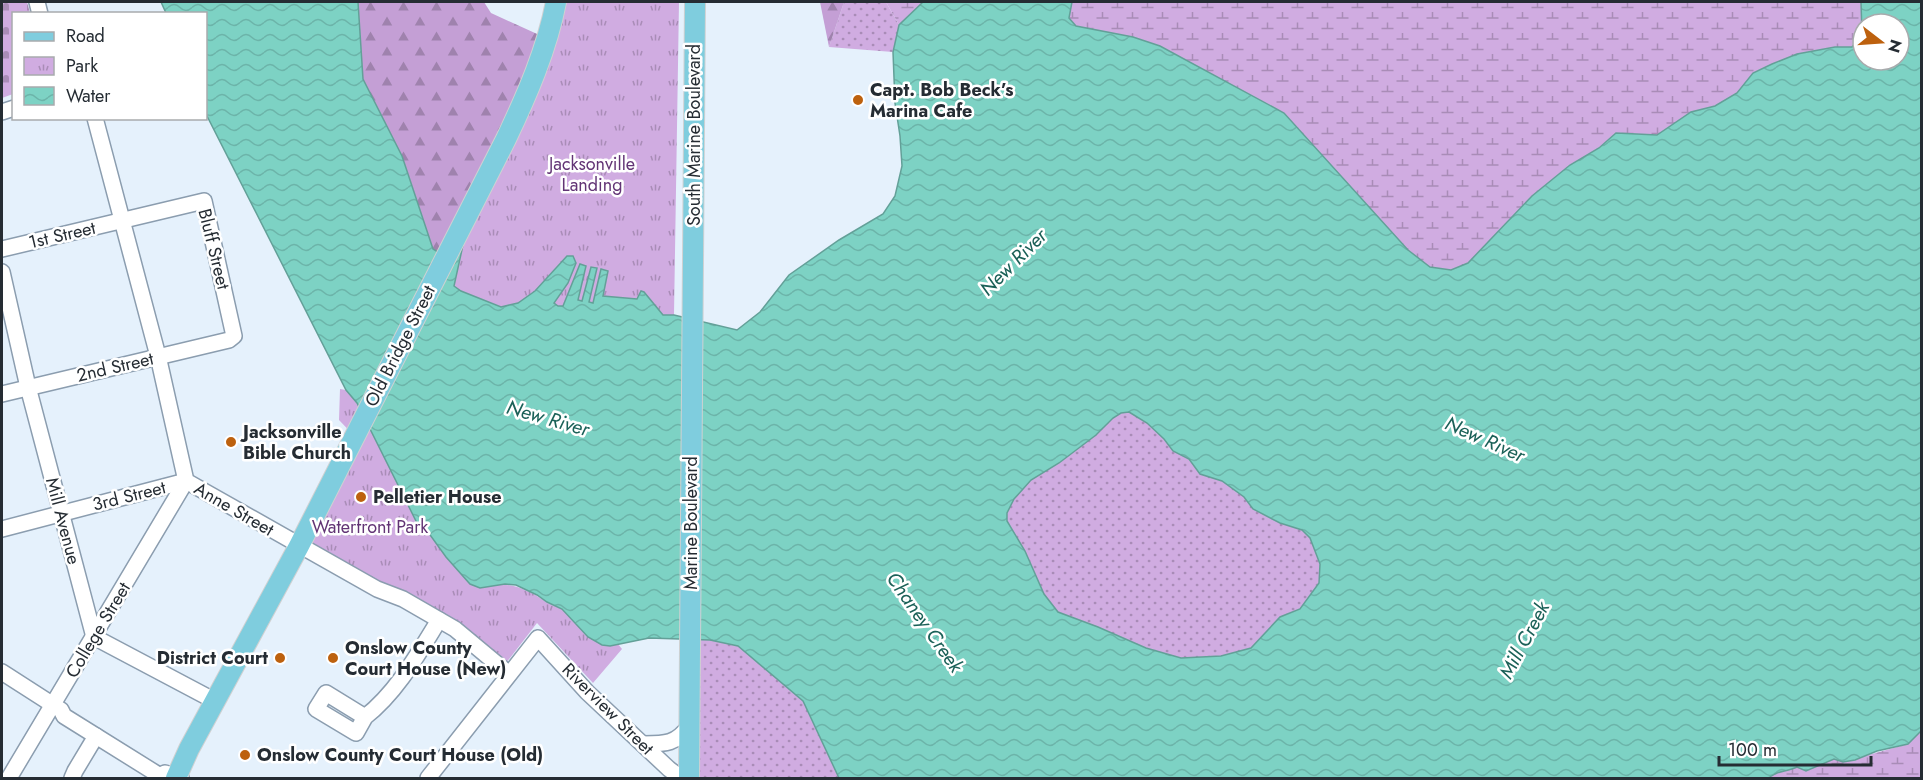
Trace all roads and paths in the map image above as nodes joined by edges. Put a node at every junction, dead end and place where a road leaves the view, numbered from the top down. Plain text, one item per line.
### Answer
1 (556, 2) edge
2 (695, 2) edge
3 (96, 120) edge
4 (122, 221) junction
5 (2, 249) edge
6 (693, 268) joint
7 (2, 272) edge
8 (229, 340) joint
9 (158, 357) junction
10 (28, 387) junction
11 (2, 394) edge
12 (186, 481) junction
13 (61, 513) junction
14 (2, 529) edge
15 (299, 546) junction
16 (439, 620) junction
17 (94, 637) junction
18 (2, 672) edge
19 (509, 674) junction
20 (215, 701) junction
21 (57, 708) junction
22 (365, 717) dead end
23 (690, 724) junction
24 (96, 736) junction
25 (644, 744) junction
26 (175, 777) edge
27 (9, 778) edge
28 (72, 778) edge
29 (428, 778) edge
30 (681, 778) edge
31 (689, 778) edge

1 - 15 main road, Old Bridge Street
2 - 6 main road, South Marine Boulevard
3 - 4 street, Anne Street
4 - 5 street, 1st Street
4 - 8 street, Bluff Street
4 - 9 street, Anne Street
6 - 23 main road, Marine Boulevard
7 - 10 street, Mill Avenue
8 - 9 street, 2nd Street
9 - 10 street, 2nd Street
9 - 12 street, Anne Street
10 - 11 street, 2nd Street
10 - 13 street, Mill Avenue
12 - 13 street, 3rd Street
12 - 15 street, Anne Street
12 - 17 street, College Street
13 - 14 street, 3rd Street
13 - 17 street, Mill Avenue
15 - 16 street, Anne Street
15 - 20 main road, Old Bridge Street
16 - 19 street, Anne Street
16 - 22 street
17 - 20 street
17 - 21 street, College Street
18 - 21 street
19 - 25 street, Riverview Street
19 - 29 street
20 - 26 main road, Old Bridge Street
21 - 24 street
21 - 26 street
21 - 27 street, College Street
23 - 25 street
23 - 31 main road, Marine Boulevard
24 - 26 street
24 - 28 street
25 - 30 street, Riverview Street

